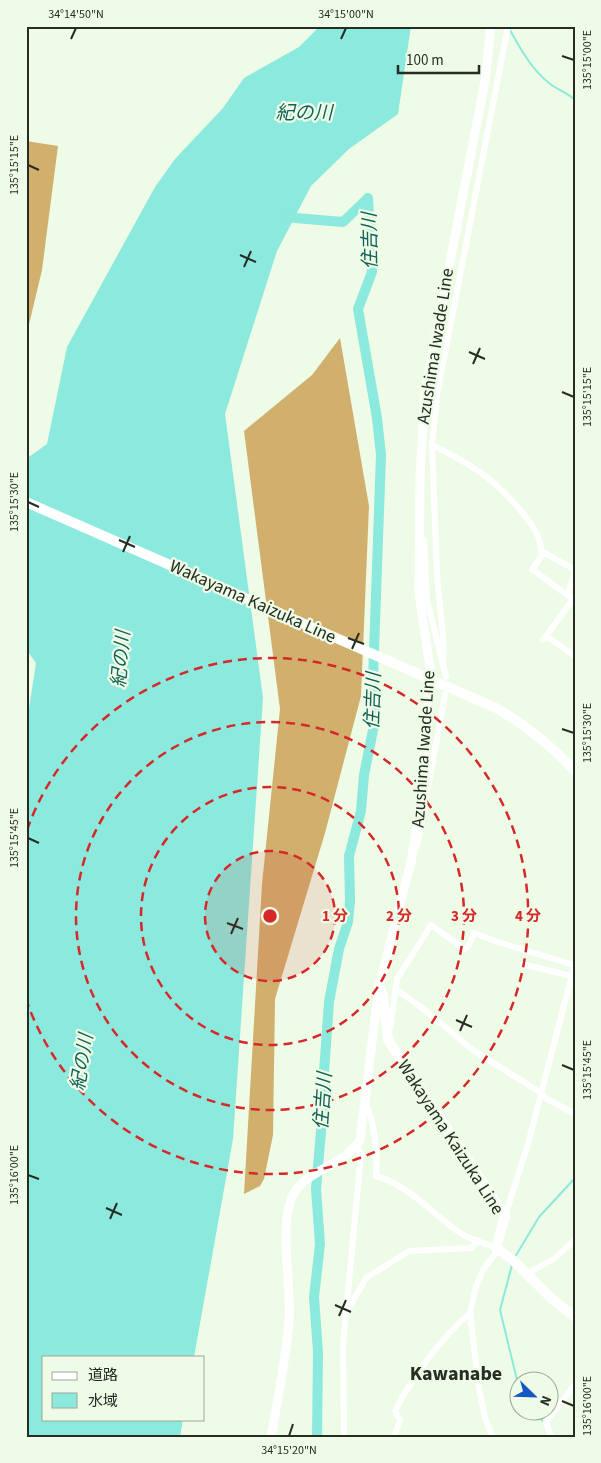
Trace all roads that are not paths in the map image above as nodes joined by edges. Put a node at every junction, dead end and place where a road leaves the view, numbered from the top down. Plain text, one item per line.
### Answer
1 (491, 26) edge
2 (508, 26) edge
3 (432, 445) junction
4 (26, 502) edge
5 (419, 506) junction
6 (544, 553) junction
7 (572, 598) edge
8 (575, 656) edge
9 (443, 660) junction
10 (429, 678) junction
11 (446, 686) junction
12 (575, 771) edge
13 (411, 862) junction
14 (523, 964) dead end
15 (574, 964) edge
16 (572, 975) edge
17 (379, 986) junction
18 (396, 989) junction
19 (388, 1040) junction
20 (540, 1092) junction
21 (365, 1101) junction
22 (575, 1114) edge
23 (353, 1150) junction
24 (506, 1216) junction
25 (477, 1240) junction
26 (575, 1240) edge
27 (496, 1248) junction
28 (527, 1274) junction
29 (348, 1309) junction
30 (470, 1313) junction
31 (575, 1317) edge
32 (575, 1384) edge
33 (271, 1437) edge
34 (344, 1437) edge
35 (394, 1437) edge
36 (493, 1437) edge
37 (551, 1437) edge

1 - 5 main road, Azushima Iwade Line
2 - 3 street
3 - 6 street
3 - 9 street
4 - 10 main road, Wakayama Kaizuka Line
5 - 9 street
5 - 10 main road, Azushima Iwade Line
6 - 7 street
6 - 7 street
7 - 8 street
9 - 11 street
10 - 11 main road, Wakayama Kaizuka Line
10 - 13 main road, Azushima Iwade Line
11 - 12 main road, Wakayama Kaizuka Line
11 - 13 street
13 - 17 main road, Azushima Iwade Line
14 - 16 street
15 - 16 street
15 - 18 street
16 - 20 street
17 - 19 main road, Wakayama Kaizuka Line
17 - 21 main road, Azushima Iwade Line
18 - 19 street
18 - 20 street
19 - 24 main road, Wakayama Kaizuka Line
20 - 22 street
20 - 24 street
21 - 23 main road, Azushima Iwade Line
21 - 25 street
23 - 29 street
23 - 33 main road
24 - 27 main road, Wakayama Kaizuka Line
25 - 27 street
25 - 29 street
26 - 28 street
27 - 28 main road
27 - 30 street
28 - 31 main road
29 - 34 street
30 - 35 street
30 - 36 street
32 - 37 street

